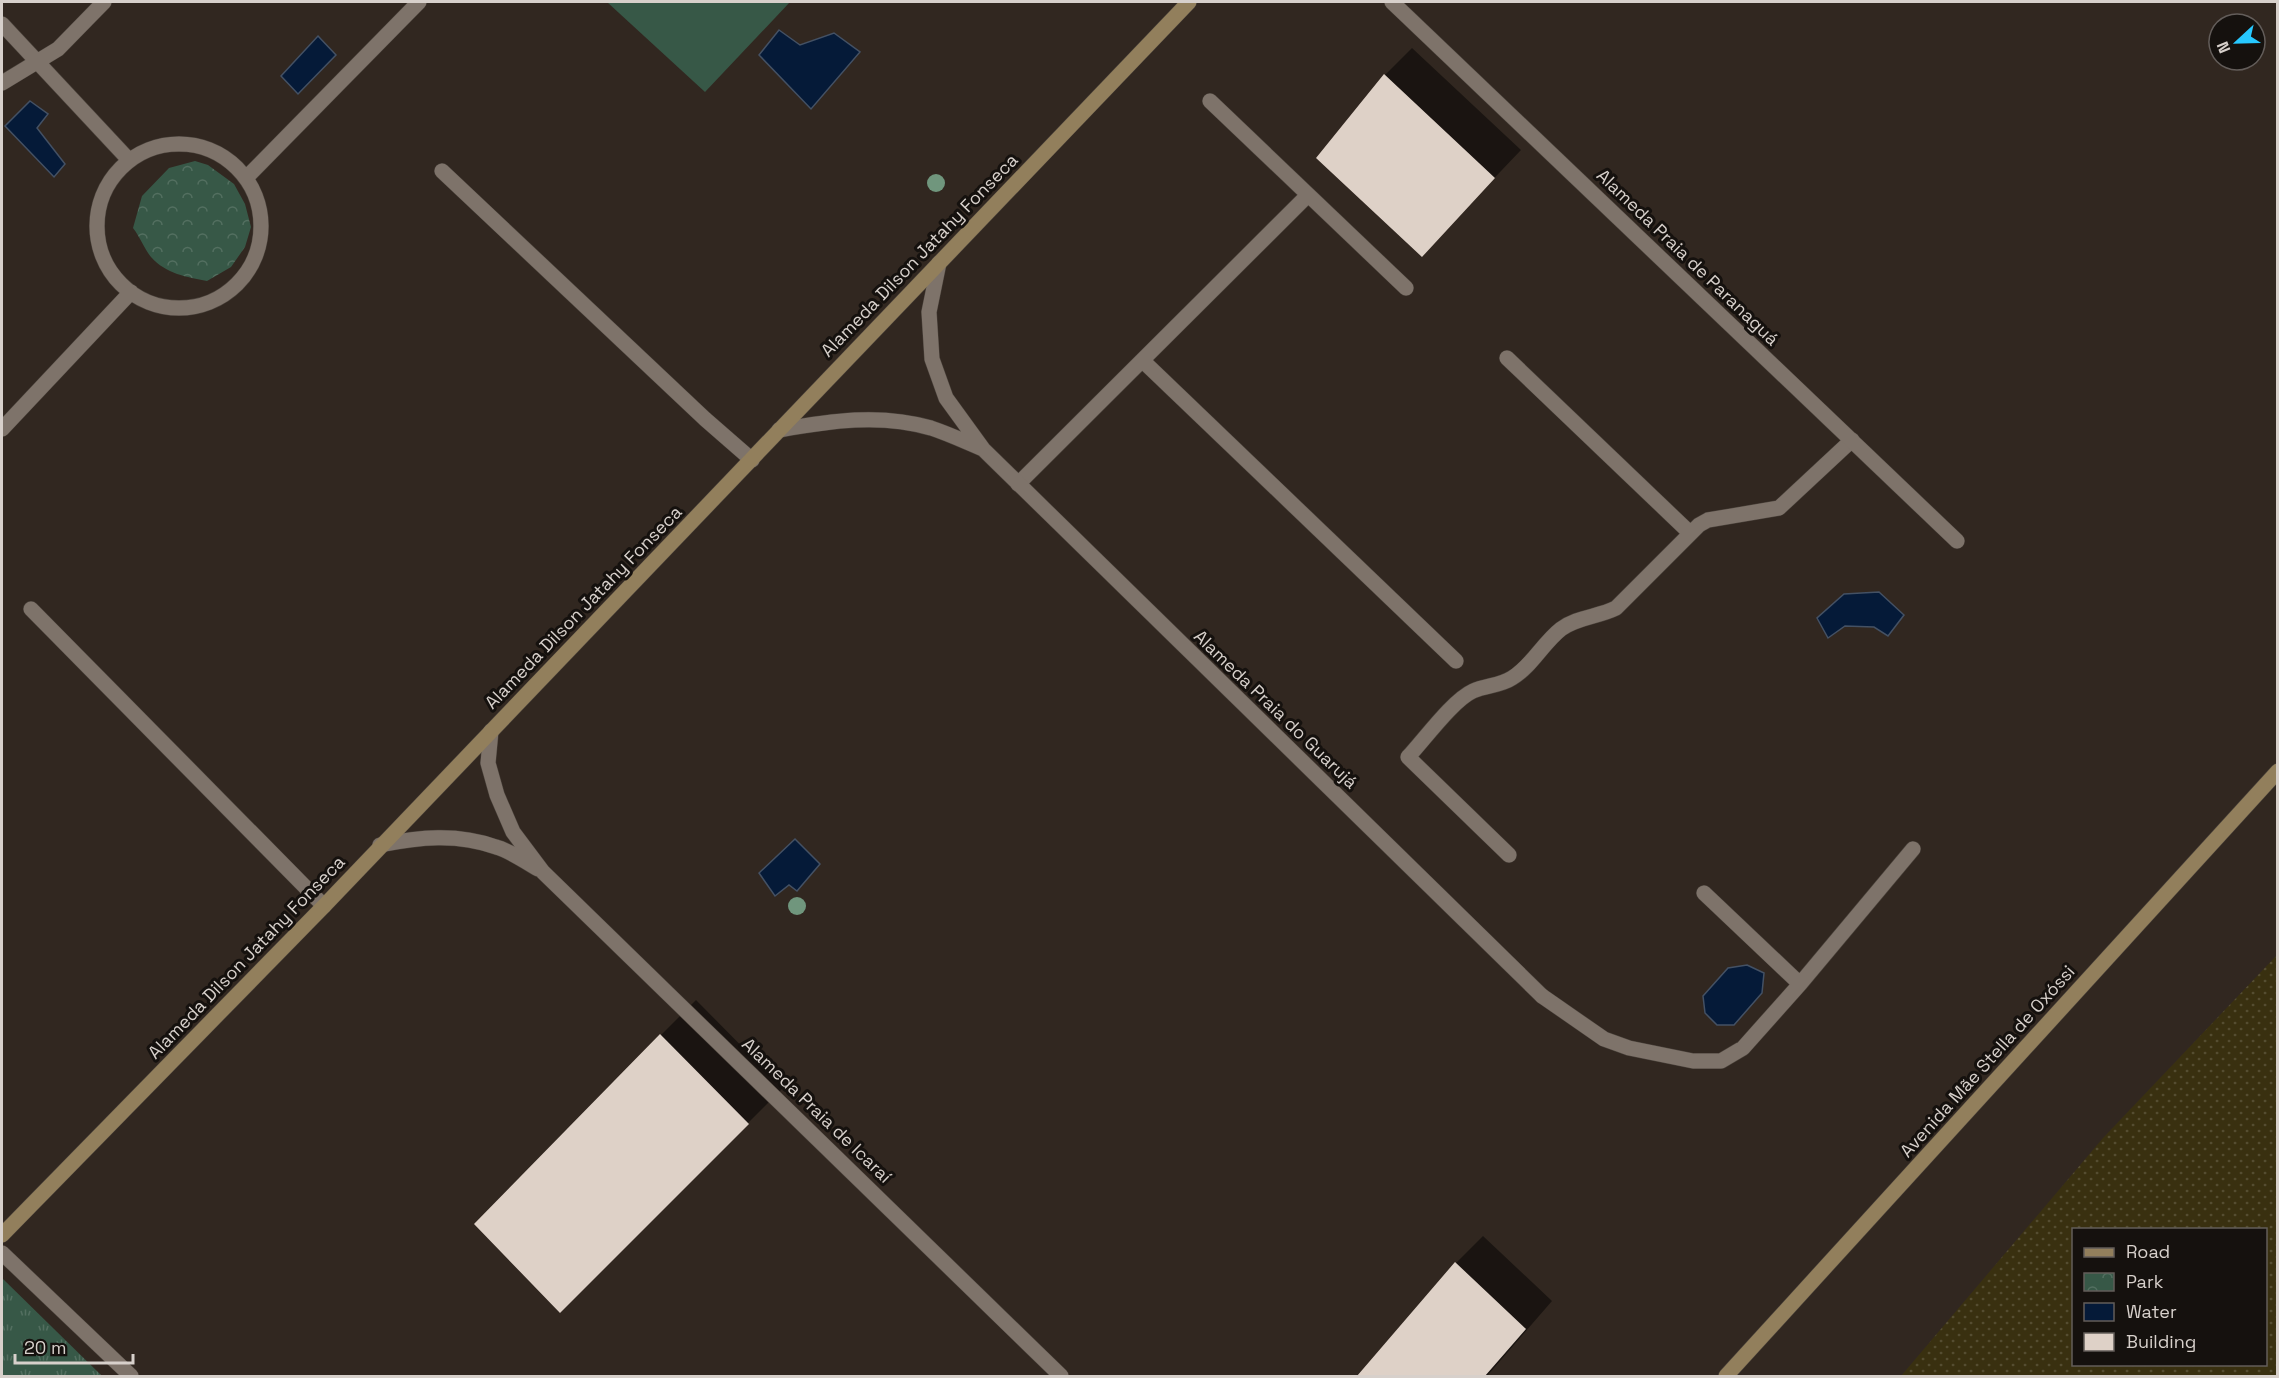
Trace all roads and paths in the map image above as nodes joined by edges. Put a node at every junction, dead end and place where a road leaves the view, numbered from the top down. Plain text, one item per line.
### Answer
1 (104, 2) edge
2 (419, 2) edge
3 (1189, 2) edge
4 (1392, 2) edge
5 (2, 24) edge
6 (37, 62) junction
7 (2, 82) edge
8 (1210, 100) dead end
9 (129, 160) junction
10 (442, 171) dead end
11 (246, 178) junction
12 (1308, 195) junction
13 (939, 263) junction
14 (1406, 288) dead end
15 (131, 292) junction
16 (1507, 358) dead end
17 (1143, 361) junction
18 (2, 429) edge
19 (778, 430) junction
20 (1852, 440) junction
21 (983, 448) junction
22 (752, 460) junction
23 (1018, 484) junction
24 (1690, 533) junction
25 (1957, 541) dead end
26 (32, 609) dead end
27 (1456, 661) dead end
28 (491, 731) junction
29 (2277, 771) edge
30 (380, 846) junction
31 (1913, 849) dead end
32 (1509, 855) dead end
33 (543, 872) junction
34 (1704, 893) dead end
35 (324, 906) junction
36 (1800, 984) junction
37 (2, 1235) edge
38 (2, 1253) edge
39 (131, 1377) edge
40 (1061, 1377) edge
41 (1726, 1377) edge

1 - 6 street
2 - 11 street
3 - 13 main road, Alameda Dilson Jatahy Fonseca
4 - 20 street, Alameda Praia de Paranaguá
5 - 6 street
6 - 7 street
6 - 9 street
8 - 12 street
9 - 11 street
9 - 15 street
10 - 22 street
11 - 15 street
12 - 14 street
12 - 17 street
13 - 19 main road, Alameda Dilson Jatahy Fonseca
13 - 21 street, Alameda Praia do Guarujá
15 - 18 street
16 - 24 street
17 - 23 street
17 - 27 street
19 - 21 street, Alameda Praia do Guarujá
19 - 22 main road, Alameda Dilson Jatahy Fonseca
20 - 24 street
20 - 25 street, Alameda Praia de Paranaguá
21 - 23 street, Alameda Praia do Guarujá
22 - 28 main road, Alameda Dilson Jatahy Fonseca
23 - 36 street, Alameda Praia do Guarujá
24 - 32 street
26 - 35 street
28 - 30 main road, Alameda Dilson Jatahy Fonseca
28 - 33 street, Alameda Praia de Icaraí
29 - 41 main road, Avenida Mãe Stella de Oxóssi
30 - 33 street, Alameda Praia de Icaraí
30 - 35 main road, Alameda Dilson Jatahy Fonseca
31 - 36 street, Alameda Praia do Guarujá
33 - 40 street, Alameda Praia de Icaraí
34 - 36 street
35 - 37 main road, Alameda Dilson Jatahy Fonseca
38 - 39 street

